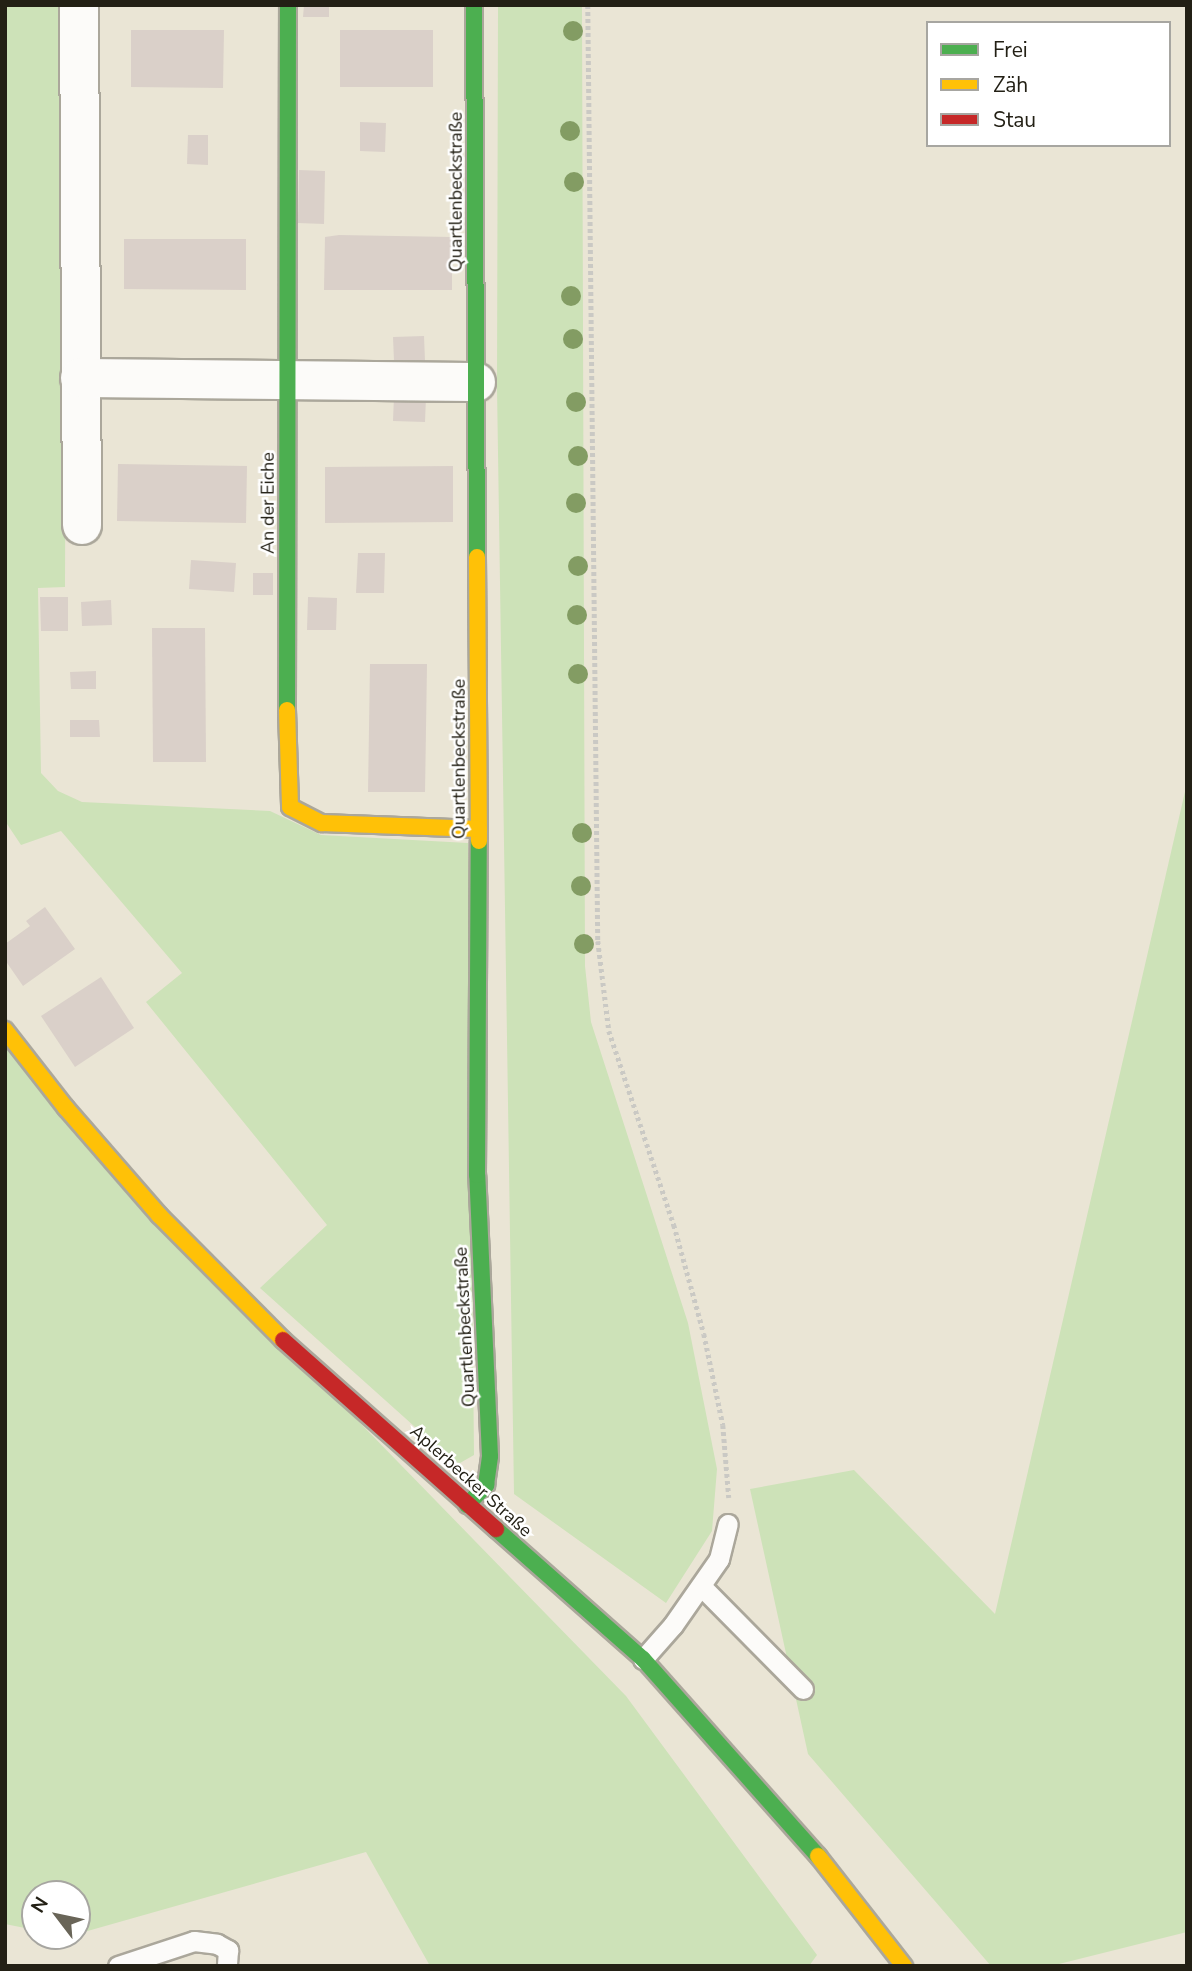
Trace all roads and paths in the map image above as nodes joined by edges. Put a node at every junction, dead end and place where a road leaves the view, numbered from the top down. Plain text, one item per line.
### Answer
1 (79, 5) edge
2 (288, 5) edge
3 (474, 5) edge
4 (588, 5) edge
5 (80, 378) junction
6 (288, 380) junction
7 (476, 382) junction
8 (82, 526) dead end
9 (479, 830) junction
10 (5, 1030) edge
11 (467, 1505) junction
12 (728, 1524) joint
13 (701, 1586) junction
14 (643, 1659) junction
15 (803, 1689) dead end
16 (118, 1966) edge
17 (227, 1966) edge
18 (904, 1966) edge

1 - 5 street
2 - 6 street, An der Eiche
3 - 7 street, Quartlenbeckstraße
4 - 12 path
5 - 6 street
5 - 8 street
6 - 7 street
6 - 9 street, An der Eiche
7 - 9 street, Quartlenbeckstraße
9 - 11 street, Quartlenbeckstraße
10 - 11 street, Aplerbecker Straße
11 - 14 street, Aplerbecker Straße
12 - 13 lane
13 - 14 lane
13 - 15 lane
14 - 18 street, Aplerbecker Straße
16 - 17 lane

